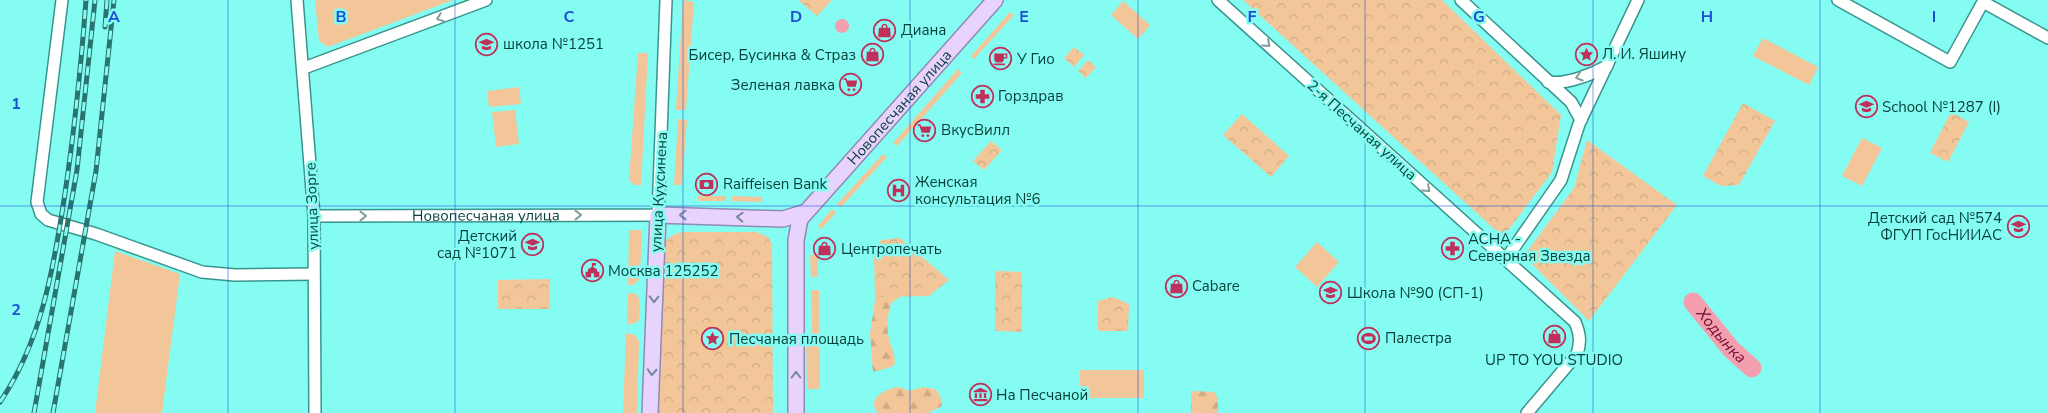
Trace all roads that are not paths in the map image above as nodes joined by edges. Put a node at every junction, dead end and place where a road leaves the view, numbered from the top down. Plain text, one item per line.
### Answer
1 (62, 0) edge
2 (298, 0) edge
3 (486, 0) edge
4 (666, 0) edge
5 (995, 0) edge
6 (1218, 0) edge
7 (1461, 0) edge
8 (1638, 0) edge
9 (1838, 0) edge
10 (2048, 38) edge
11 (1608, 66) junction
12 (304, 68) junction
13 (1548, 82) junction
14 (1581, 120) junction
15 (803, 213) junction
16 (658, 215) junction
17 (314, 216) junction
18 (772, 218) junction
19 (795, 254) junction
20 (1506, 259) junction
21 (314, 274) junction
22 (315, 413) edge
23 (650, 413) edge
24 (796, 413) edge
25 (1527, 413) edge

1 - 21 street
2 - 12 street, улица Зорге
3 -> 12 street
4 - 16 street, улица Куусинена
5 - 15 main road, Новопесчаная улица
6 -> 20 street, 2-я Песчаная улица
7 - 13 street
8 - 11 street
9 - 10 street
11 -> 13 street
11 - 14 street
12 - 17 street, улица Зорге
13 - 14 street
14 - 20 street
15 - 18 main road
15 - 19 main road
17 -> 16 street, Новопесчаная улица
18 -> 16 main road
16 -> 23 main road, улица Куусинена
17 - 21 street, улица Зорге
18 - 19 main road
24 -> 19 main road
20 - 25 street, 2-я Песчаная улица
21 - 22 street, улица Зорге

